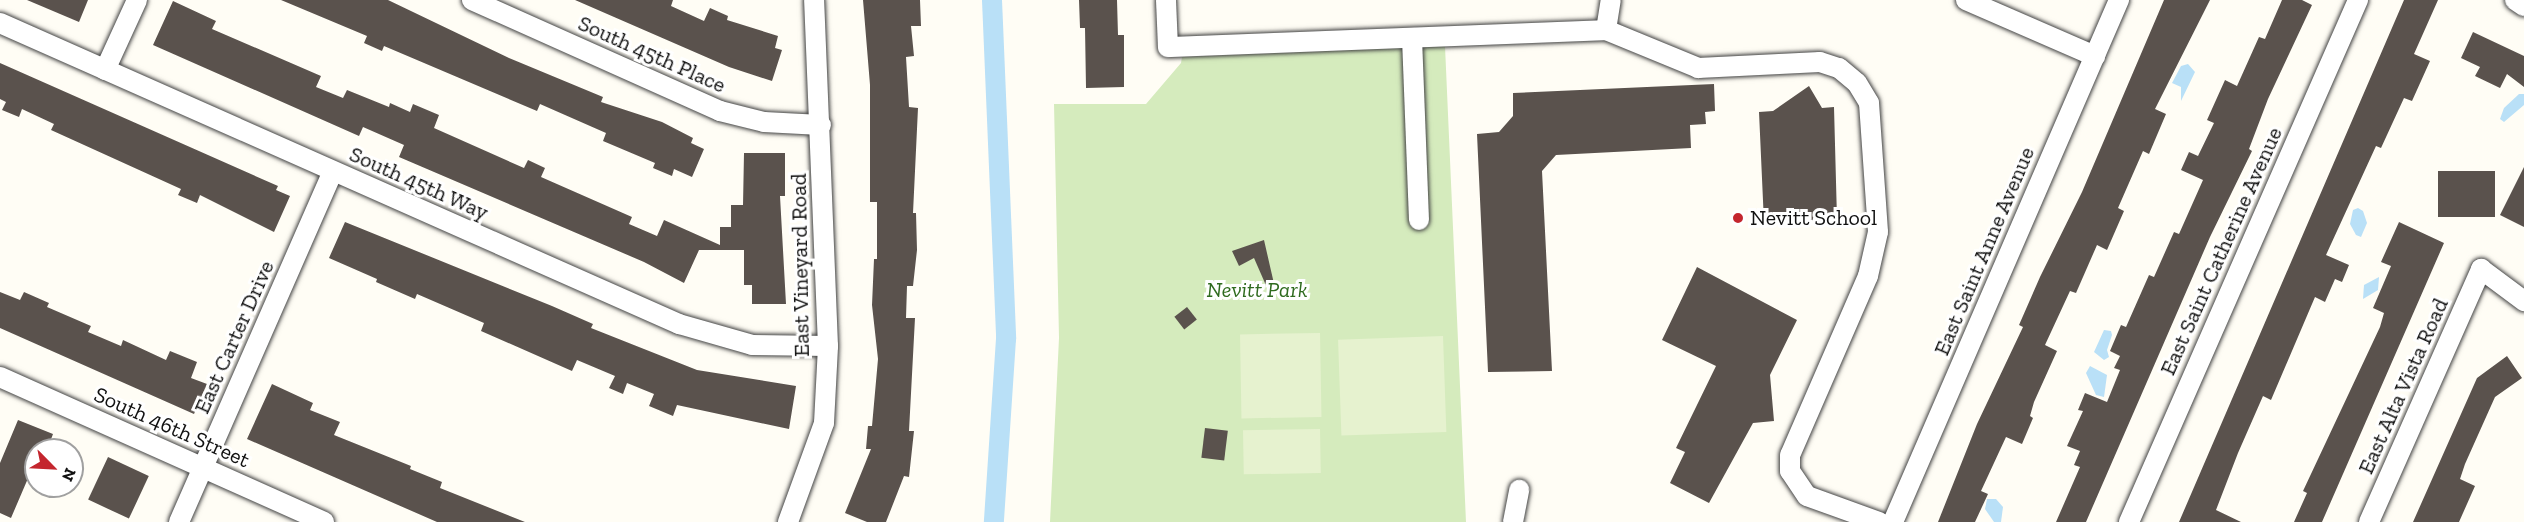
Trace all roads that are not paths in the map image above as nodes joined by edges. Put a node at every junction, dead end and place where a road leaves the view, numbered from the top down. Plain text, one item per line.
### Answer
1 (137, 0) edge
2 (472, 0) edge
3 (814, 0) edge
4 (1166, 0) edge
5 (1611, 0) edge
6 (1966, 0) edge
7 (2119, 0) edge
8 (2358, 0) edge
9 (2515, 0) edge
10 (2524, 6) edge
11 (0, 23) edge
12 (1606, 30) junction
13 (1412, 38) junction
14 (2095, 56) junction
15 (105, 70) junction
16 (820, 125) junction
17 (333, 171) junction
18 (1419, 220) dead end
19 (2524, 301) edge
20 (828, 346) junction
21 (0, 377) edge
22 (203, 468) junction
23 (1518, 490) dead end
24 (178, 522) edge
25 (324, 522) edge
26 (788, 522) edge
27 (1513, 522) edge
28 (1880, 522) edge
29 (1893, 522) edge
30 (2129, 522) edge
31 (2369, 522) edge

1 - 15 street
2 - 16 street, South 45th Place
3 - 16 street, East Vineyard Road
4 - 13 street
5 - 12 street
6 - 14 street
7 - 14 street, East Saint Anne Avenue
8 - 30 street, East Saint Catherine Avenue
9 - 10 street
11 - 15 street, South 45th Way
12 - 13 street
12 - 28 street
13 - 18 street
14 - 29 street, East Saint Anne Avenue
15 - 17 street, South 45th Way
16 - 20 street, East Vineyard Road
17 - 20 street, South 45th Way
17 - 22 street, East Carter Drive
19 - 31 street, East Alta Vista Road
20 - 26 street, East Vineyard Road
21 - 22 street, South 46th Street
22 - 24 street, East Carter Drive
22 - 25 street, South 46th Street
23 - 27 street

